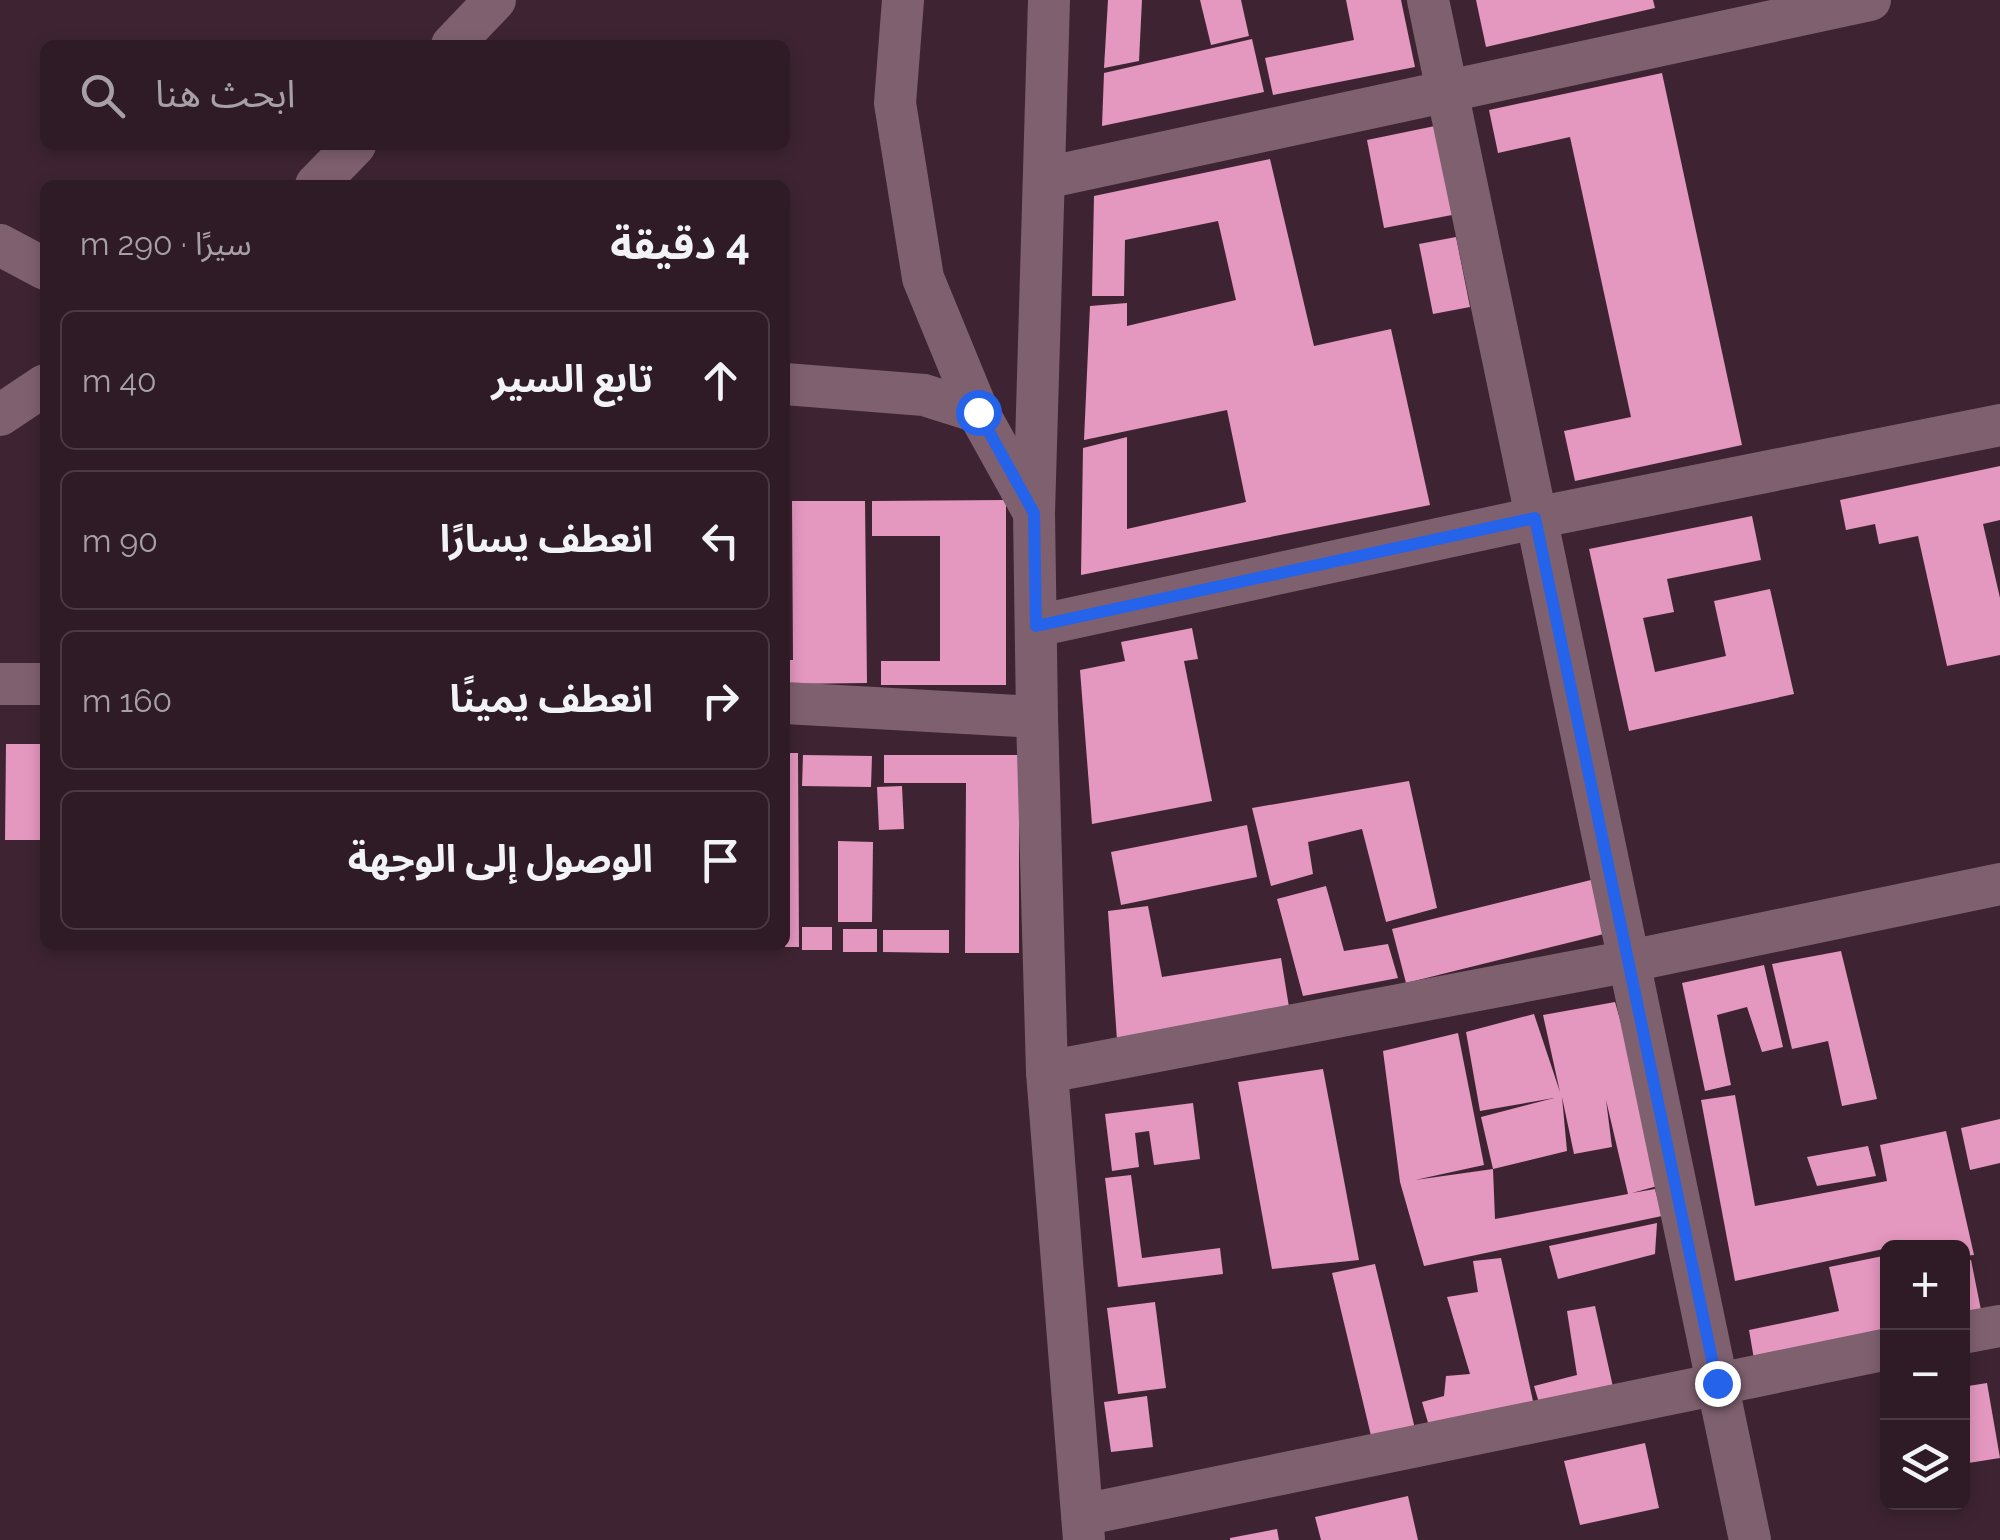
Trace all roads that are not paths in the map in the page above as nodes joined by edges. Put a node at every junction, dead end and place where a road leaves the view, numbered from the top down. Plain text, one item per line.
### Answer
1 (495, 0) edge
2 (903, 0) edge
3 (1048, 0) edge
4 (1428, 0) edge
5 (1870, 0) edge
6 (457, 40) edge
7 (1447, 90) junction
8 (351, 150) edge
9 (1045, 178) junction
10 (321, 180) edge
11 (0, 245) edge
12 (40, 265) edge
13 (790, 384) edge
14 (40, 388) edge
15 (978, 412) junction
16 (0, 415) edge
17 (2000, 425) edge
18 (1034, 513) junction
19 (1535, 518) junction
20 (1036, 626) junction
21 (0, 674) edge
22 (40, 683) edge
23 (790, 703) edge
24 (1037, 717) junction
25 (2000, 884) edge
26 (1630, 960) junction
27 (1047, 1072) junction
28 (2000, 1326) edge
29 (1970, 1332) edge
30 (1880, 1350) edge
31 (1717, 1383) junction
32 (1083, 1527) edge
33 (1750, 1540) edge

1 - 6 street
2 - 15 street
3 - 9 street
4 - 7 street
5 - 7 street
7 - 9 street
7 - 19 street
8 - 10 street
9 - 18 street
11 - 12 street
13 - 15 street
14 - 16 street
15 - 18 street
17 - 19 street
18 - 20 street
19 - 20 street
19 - 26 street
20 - 24 street
21 - 22 street
23 - 24 street
24 - 27 street
25 - 26 street
26 - 27 street
26 - 31 street
27 - 32 street
28 - 29 street
30 - 31 street
31 - 32 street
31 - 33 street

